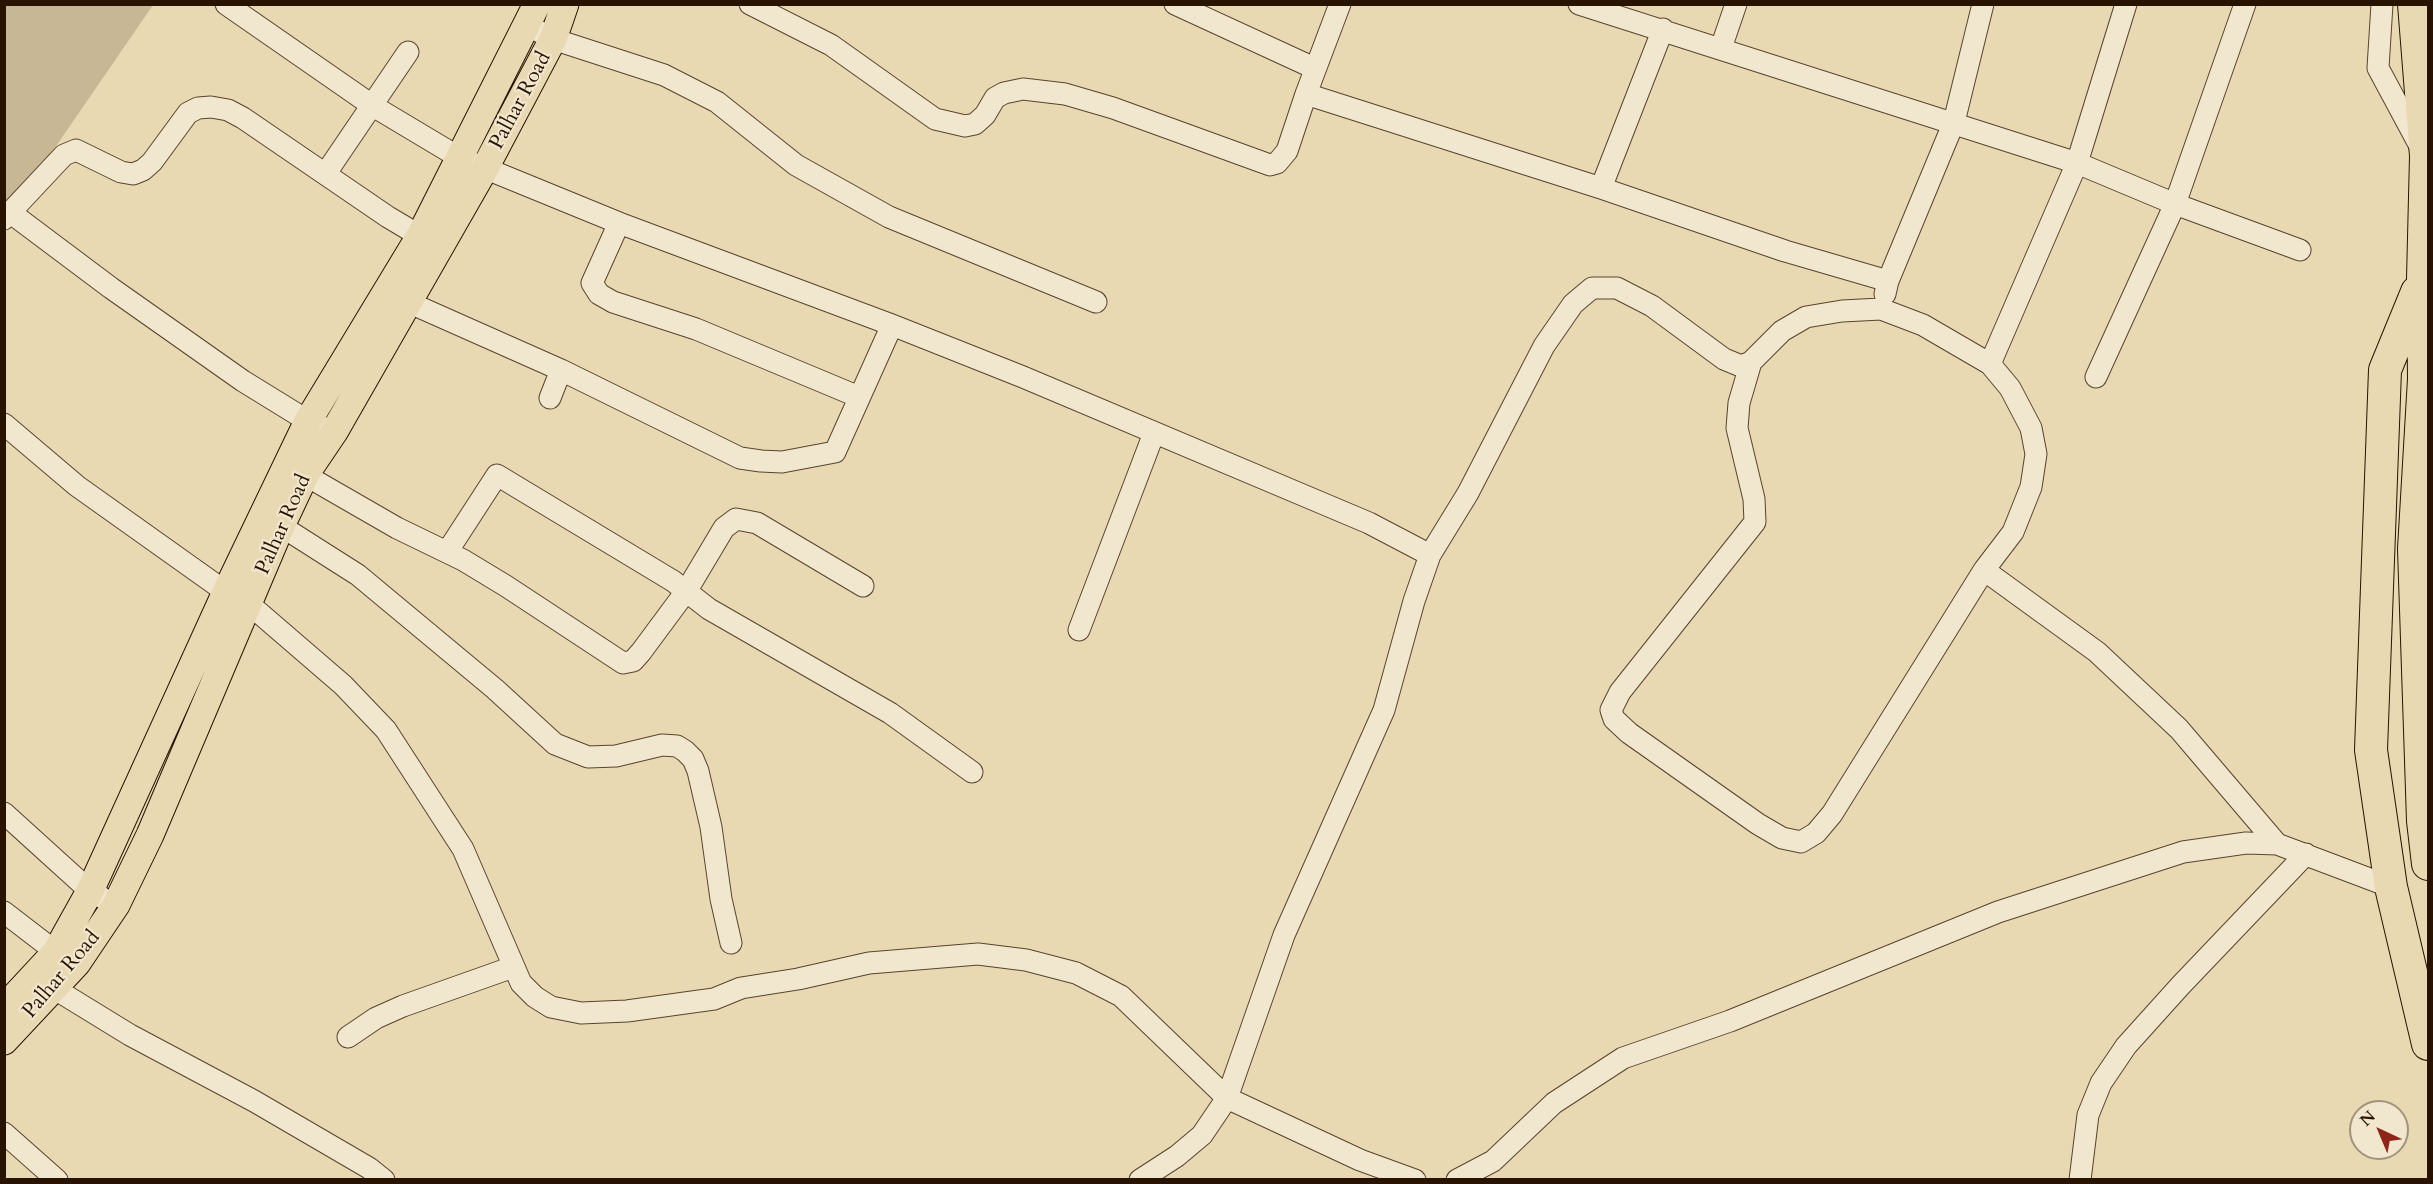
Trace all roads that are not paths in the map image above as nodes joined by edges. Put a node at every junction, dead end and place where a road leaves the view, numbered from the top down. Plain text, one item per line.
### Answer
1 (226, 4) edge
2 (565, 4) edge
3 (750, 4) edge
4 (1175, 4) edge
5 (1340, 4) edge
6 (1579, 4) edge
7 (1736, 4) edge
8 (1983, 4) edge
9 (2126, 4) edge
10 (2245, 4) edge
11 (2382, 4) edge
12 (2414, 4) edge
13 (1635, 12) edge
14 (532, 15) edge
15 (1663, 29) junction
16 (554, 39) junction
17 (1722, 48) junction
18 (408, 52) dead end
19 (1314, 68) junction
20 (1306, 94) junction
21 (373, 106) junction
22 (1954, 122) junction
23 (2426, 156) junction
24 (460, 158) junction
25 (2078, 163) junction
26 (485, 168) junction
27 (327, 173) junction
28 (1601, 188) junction
29 (2175, 204) junction
30 (8, 216) edge
31 (619, 224) junction
32 (420, 236) junction
33 (2300, 250) dead end
34 (2423, 279) junction
35 (1888, 281) junction
36 (1096, 302) dead end
37 (410, 303) junction
38 (1881, 309) junction
39 (892, 325) junction
40 (1752, 362) junction
41 (1990, 364) junction
42 (561, 370) junction
43 (2096, 377) dead end
44 (859, 397) junction
45 (550, 398) dead end
46 (308, 421) junction
47 (4, 424) edge
48 (334, 432) junction
49 (1154, 433) junction
50 (305, 475) junction
51 (281, 526) junction
52 (447, 552) junction
53 (1430, 555) junction
54 (1984, 570) junction
55 (863, 586) dead end
56 (687, 590) junction
57 (238, 598) junction
58 (1079, 630) dead end
59 (972, 772) dead end
60 (4, 813) edge
61 (2277, 844) junction
62 (2306, 854) junction
63 (2428, 864) edge
64 (2391, 887) junction
65 (90, 891) junction
66 (116, 905) junction
67 (4, 912) edge
68 (731, 943) dead end
69 (56, 952) junction
70 (513, 967) junction
71 (55, 990) junction
72 (7, 1025) edge
73 (348, 1037) dead end
74 (2428, 1044) edge
75 (1227, 1098) junction
76 (4, 1133) edge
77 (57, 1179) edge
78 (384, 1179) edge
79 (1140, 1179) edge
80 (1414, 1179) edge
81 (1457, 1179) edge
82 (2080, 1179) edge

1 - 21 street
2 - 16 main road, Palhar Road
3 - 20 street
4 - 19 street
5 - 19 street
6 - 13 street
7 - 17 street
8 - 22 street
9 - 25 street
10 - 29 street
11 - 23 street
12 - 23 highway
13 - 15 street
14 - 16 street
14 - 24 main road, Palhar Road
15 - 17 street
15 - 28 street
16 - 26 main road, Palhar Road
16 - 36 street
17 - 22 street
18 - 21 street
19 - 20 street
20 - 28 street
21 - 24 street
21 - 27 street
22 - 25 street
22 - 35 street
23 - 34 highway
24 - 26 street
24 - 32 main road, Palhar Road
25 - 29 street
25 - 41 street
26 - 31 street
26 - 37 main road, Palhar Road
27 - 30 street
27 - 32 street
28 - 35 street
29 - 33 street
29 - 43 street
30 - 46 street
31 - 39 street
31 - 44 street
32 - 46 main road, Palhar Road
34 - 63 highway
34 - 64 highway
35 - 38 street
37 - 42 street
37 - 48 main road, Palhar Road
38 - 40 street
38 - 41 street
39 - 44 street
39 - 49 street
40 - 53 street
40 - 54 street
41 - 54 street
42 - 44 street
42 - 45 street
46 - 48 street
46 - 57 main road, Palhar Road
47 - 57 street
48 - 50 main road, Palhar Road
49 - 53 street
49 - 58 street
50 - 51 main road, Palhar Road
50 - 52 street
51 - 57 main road, Palhar Road
51 - 68 street
52 - 56 street
52 - 56 street
53 - 75 street
54 - 61 street
55 - 56 street
56 - 59 street
57 - 65 main road, Palhar Road
57 - 66 main road, Palhar Road
57 - 70 street
60 - 65 street
61 - 62 street
61 - 81 street
62 - 64 street
62 - 82 street
64 - 74 highway
65 - 66 street
65 - 69 main road, Palhar Road
66 - 71 main road, Palhar Road
67 - 69 street
69 - 72 main road, Palhar Road
70 - 73 street
70 - 75 street
71 - 72 main road, Palhar Road
71 - 78 street
75 - 79 street
75 - 80 street
76 - 77 street

